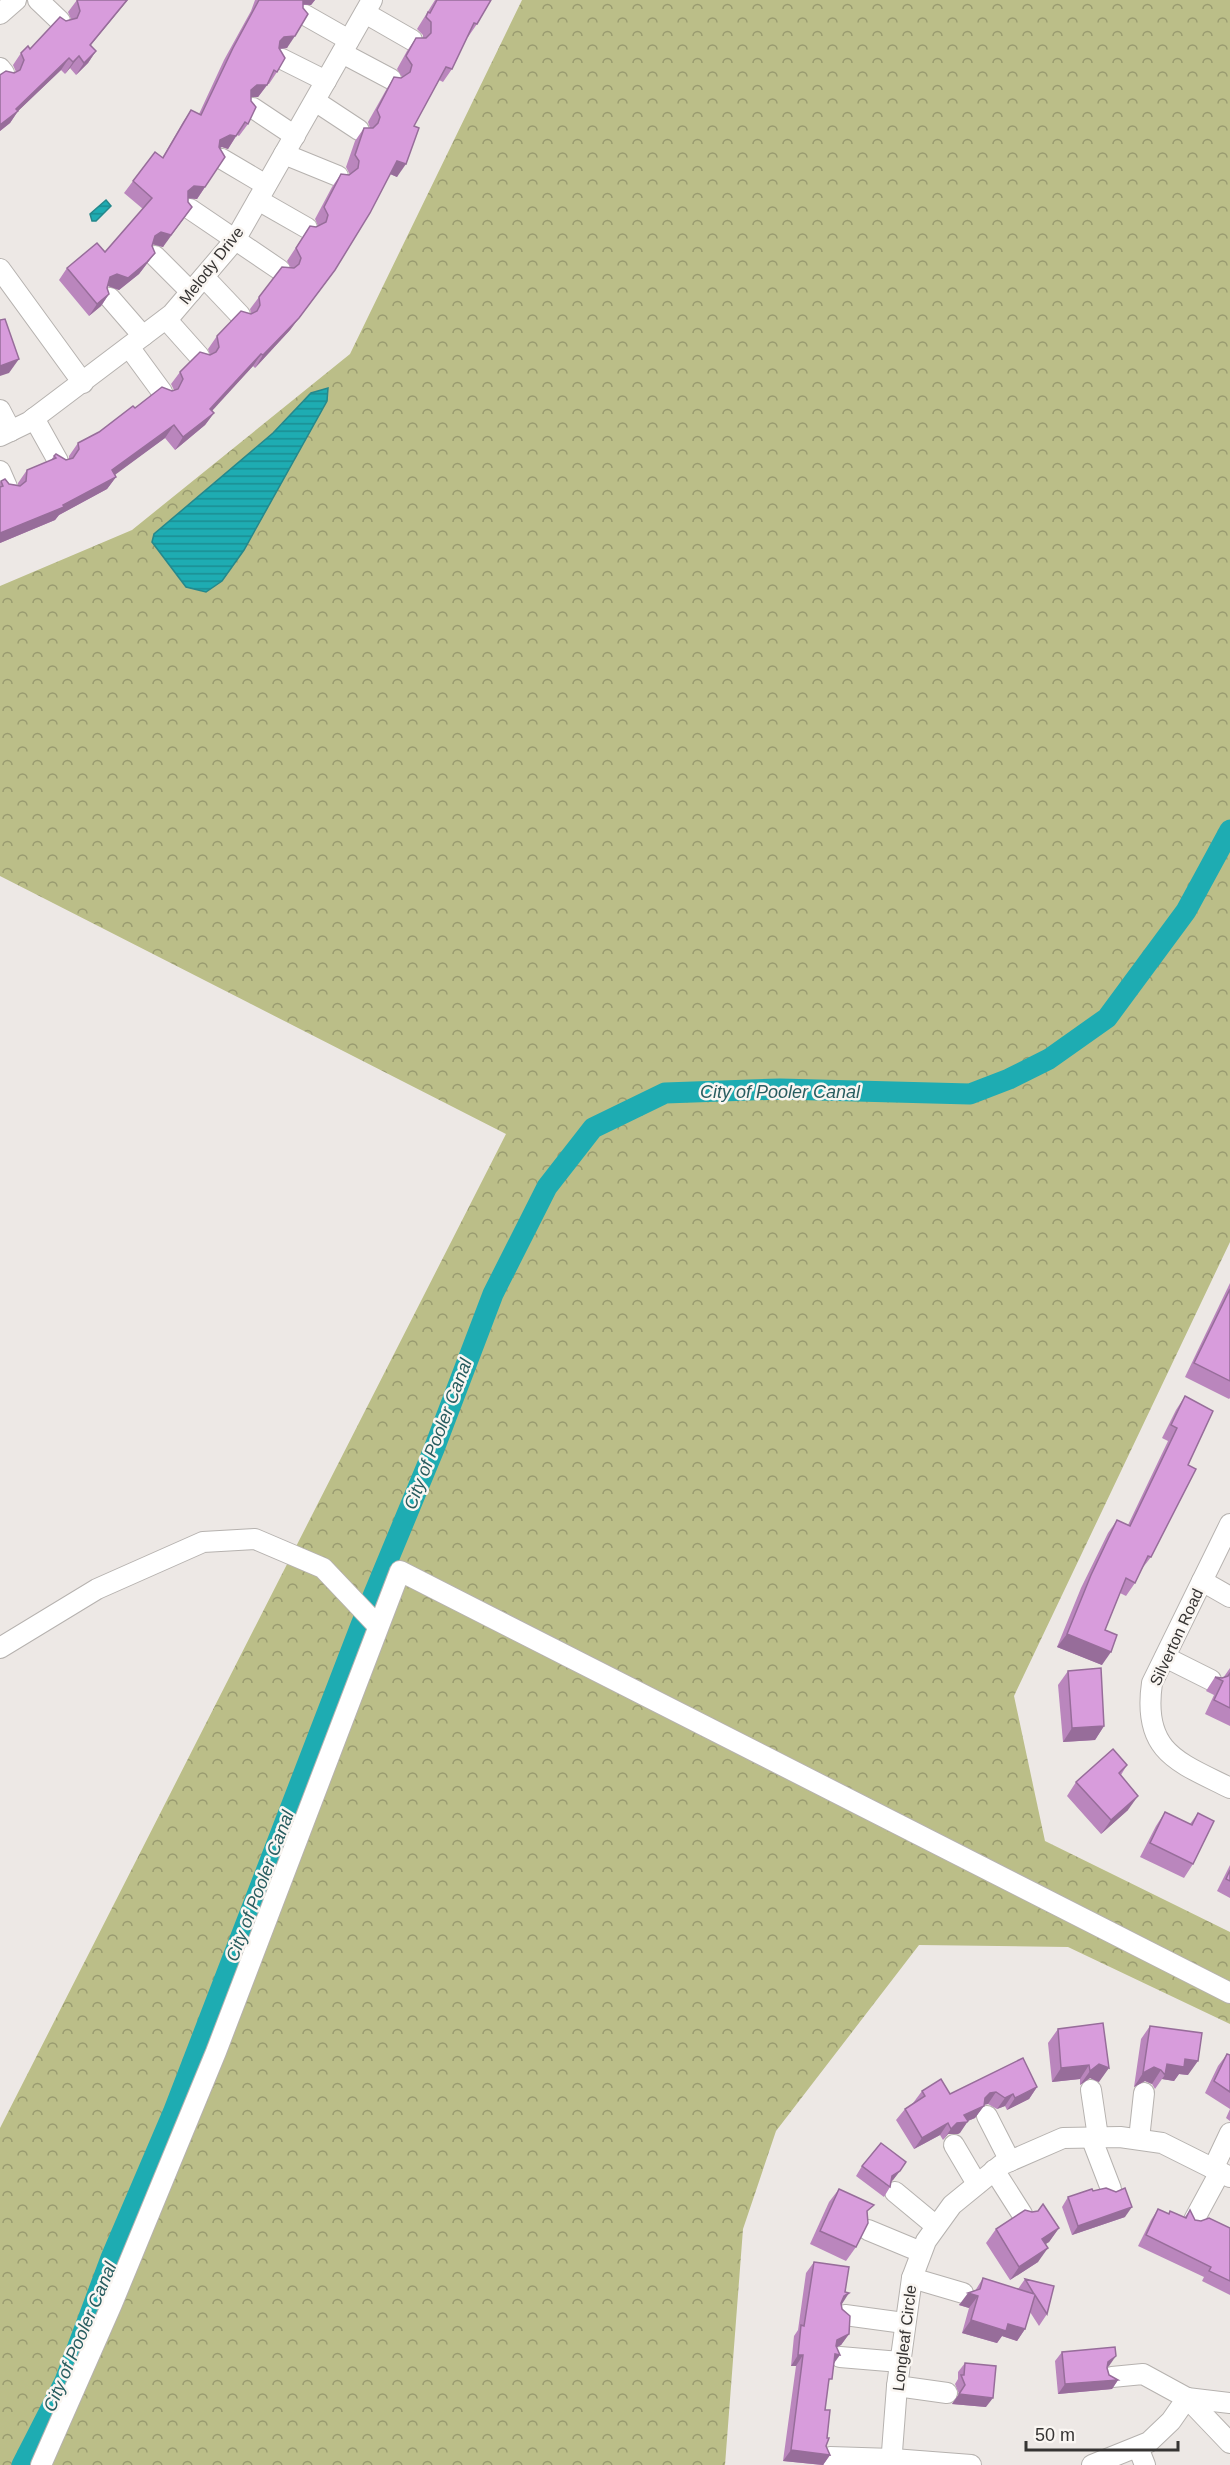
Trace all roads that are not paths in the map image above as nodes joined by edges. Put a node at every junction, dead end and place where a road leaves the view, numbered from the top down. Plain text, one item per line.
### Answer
1 (16, 0) edge
2 (38, 0) edge
3 (368, 7) edge
4 (0, 14) edge
5 (306, 15) edge
6 (60, 21) edge
7 (412, 40) edge
8 (346, 46) junction
9 (282, 59) edge
10 (391, 80) edge
11 (326, 81) junction
12 (315, 101) junction
13 (253, 108) edge
14 (359, 130) dead end
15 (295, 136) junction
16 (284, 154) junction
17 (222, 159) edge
18 (338, 176) edge
19 (262, 192) junction
20 (190, 209) edge
21 (307, 228) edge
22 (235, 240) junction
23 (155, 256) edge
24 (0, 269) edge
25 (280, 270) edge
26 (198, 284) junction
27 (110, 298) edge
28 (240, 315) edge
29 (166, 319) junction
30 (136, 342) junction
31 (199, 356) edge
32 (84, 383) junction
33 (162, 392) edge
34 (0, 410) edge
35 (34, 418) junction
36 (5, 433) edge
37 (58, 461) edge
38 (1228, 1533) edge
39 (1202, 1581) junction
40 (1230, 1597) edge
41 (378, 1626) junction
42 (0, 1648) edge
43 (1165, 1657) junction
44 (1210, 1680) dead end
45 (1230, 1788) edge
46 (1230, 1993) edge
47 (1091, 2090) dead end
48 (1144, 2093) dead end
49 (987, 2116) edge
50 (1230, 2133) edge
51 (1094, 2137) junction
52 (1139, 2139) junction
53 (954, 2145) dead end
54 (1002, 2165) junction
55 (1221, 2173) edge
56 (977, 2184) junction
57 (1111, 2189) edge
58 (895, 2192) dead end
59 (1022, 2214) edge
60 (1194, 2220) edge
61 (936, 2226) junction
62 (868, 2230) edge
63 (921, 2252) junction
64 (912, 2278) junction
65 (963, 2293) dead end
66 (845, 2315) edge
67 (904, 2323) junction
68 (840, 2357) edge
69 (900, 2362) junction
70 (1112, 2377) edge
71 (897, 2386) junction
72 (947, 2393) dead end
73 (1186, 2398) junction
74 (1230, 2403) edge
75 (1230, 2443) edge
76 (1142, 2456) edge
77 (830, 2457) edge
78 (892, 2462) edge
79 (41, 2465) edge
80 (964, 2465) edge
81 (1094, 2465) edge

1 - 4 street
2 - 6 street
3 - 7 street
3 - 8 street, Melody Drive
5 - 8 street
8 - 10 street
8 - 11 street, Melody Drive
9 - 11 street
11 - 12 street, Melody Drive
12 - 14 street
12 - 15 street, Melody Drive
13 - 15 street
15 - 16 street, Melody Drive
16 - 18 street
16 - 19 street, Melody Drive
17 - 19 street
19 - 21 street
19 - 22 street, Melody Drive
20 - 22 street
22 - 25 street
22 - 26 street, Melody Drive
23 - 26 street
24 - 32 street
26 - 28 street
26 - 29 street, Melody Drive
27 - 30 street
29 - 30 street, Melody Drive
29 - 31 street
30 - 32 street, Melody Drive
30 - 33 street
32 - 35 street, Melody Drive
34 - 36 street
35 - 36 street, Melody Drive
35 - 37 street
38 - 39 street, Silverton Road
39 - 40 street
39 - 43 street, Silverton Road
41 - 42 street
41 - 46 street
41 - 79 street
43 - 44 street
43 - 45 street, Silverton Road
47 - 51 street
48 - 52 street
49 - 54 street
50 - 55 street
51 - 52 street, Longleaf Circle
51 - 54 street, Longleaf Circle
51 - 57 street
52 - 55 street, Longleaf Circle
53 - 56 street
54 - 56 street, Longleaf Circle
54 - 59 street
55 - 60 street
56 - 61 street, Longleaf Circle
58 - 61 street
61 - 63 street, Longleaf Circle
62 - 63 street
63 - 64 street, Longleaf Circle
64 - 65 street
64 - 67 street, Longleaf Circle
66 - 67 street
67 - 69 street, Longleaf Circle
68 - 69 street
69 - 71 street, Longleaf Circle
70 - 73 street
71 - 72 street
71 - 78 street, Longleaf Circle
73 - 74 street
73 - 75 street
73 - 76 street
76 - 81 street
77 - 78 street
78 - 80 street

